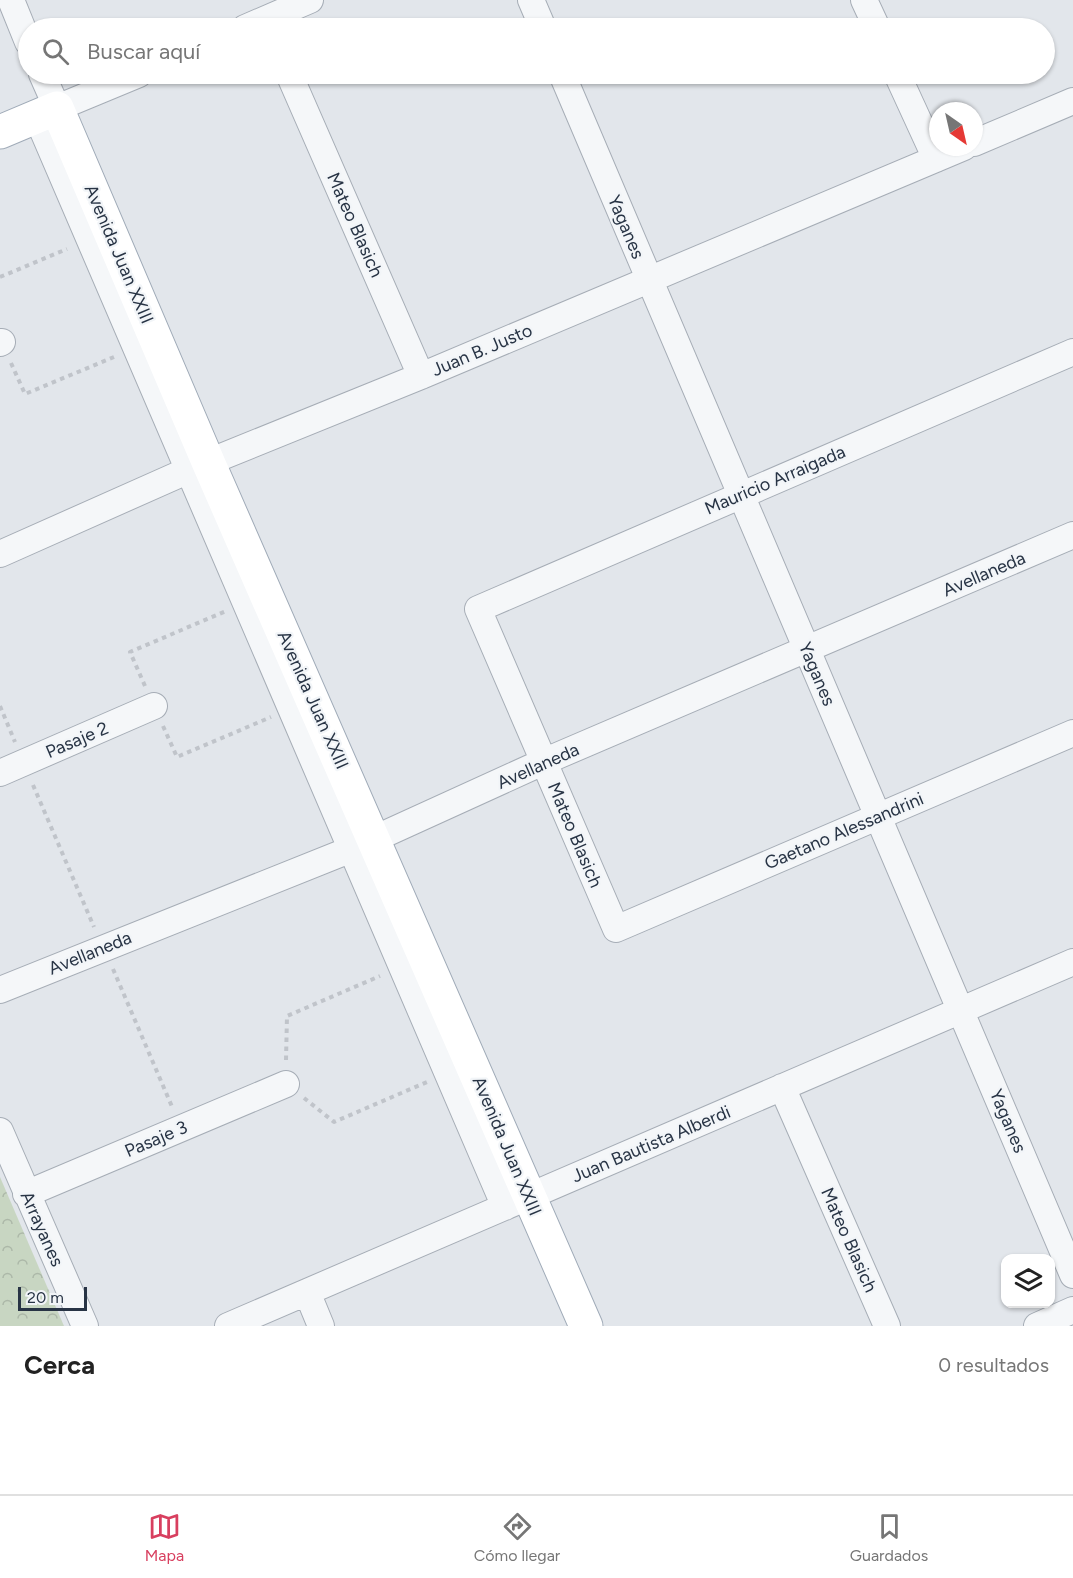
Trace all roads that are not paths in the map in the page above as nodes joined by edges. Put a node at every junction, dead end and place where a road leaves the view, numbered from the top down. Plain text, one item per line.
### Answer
1 (10, 0) edge
2 (310, 0) edge
3 (531, 0) edge
4 (864, 0) edge
5 (275, 18) edge
6 (539, 18) edge
7 (872, 18) edge
8 (18, 19) edge
9 (43, 84) edge
10 (115, 84) edge
11 (293, 84) edge
12 (566, 84) edge
13 (902, 84) edge
14 (1073, 101) edge
15 (47, 112) junction
16 (0, 132) edge
17 (983, 139) edge
18 (943, 156) edge
19 (936, 159) junction
20 (648, 280) junction
21 (1073, 352) edge
22 (421, 376) junction
23 (199, 467) junction
24 (740, 495) junction
25 (1073, 536) edge
26 (0, 554) edge
27 (478, 609) joint
28 (807, 651) junction
29 (154, 706) road end
30 (1073, 733) edge
31 (543, 762) junction
32 (0, 773) edge
33 (879, 817) junction
34 (363, 844) junction
35 (616, 929) joint
36 (1073, 962) edge
37 (0, 990) edge
38 (960, 1011) junction
39 (286, 1084) road end
40 (782, 1087) junction
41 (0, 1131) edge
42 (26, 1194) junction
43 (517, 1202) junction
44 (1073, 1275) edge
45 (307, 1292) junction
46 (1073, 1310) edge
47 (85, 1326) edge
48 (228, 1326) edge
49 (321, 1326) edge
50 (586, 1326) edge
51 (887, 1326) edge
52 (1037, 1326) edge

1 - 8 street
2 - 5 street
3 - 6 street
4 - 7 street
9 - 15 street, Avenida Juan XXIII
10 - 15 street
11 - 22 street, Mateo Blasich
12 - 20 street, Yaganes
13 - 19 street
14 - 17 street
15 - 16 main road
15 - 23 main road, Avenida Juan XXIII
15 - 23 street, Avenida Juan XXIII
18 - 19 street, Juan B. Justo
19 - 20 street, Juan B. Justo
20 - 22 street, Juan B. Justo
20 - 24 street, Yaganes
21 - 24 street, Mauricio Arraigada
22 - 23 street, Juan B. Justo
23 - 26 street, Juan B. Justo
23 - 34 main road, Avenida Juan XXIII
23 - 34 street, Avenida Juan XXIII
24 - 27 street, Mauricio Arraigada
24 - 28 street, Yaganes
25 - 28 street, Avellaneda
27 - 31 street, Mateo Blasich
28 - 31 street, Avellaneda
28 - 33 street, Yaganes
29 - 32 street, Pasaje 2
30 - 33 street, Gaetano Alessandrini
31 - 34 street, Avellaneda
31 - 35 street, Mateo Blasich
33 - 35 street, Gaetano Alessandrini
33 - 38 street, Yaganes
34 - 37 street, Avellaneda
34 - 43 main road, Avenida Juan XXIII
34 - 43 street, Avenida Juan XXIII
36 - 38 street, Juan Bautista Alberdi
38 - 40 street, Juan Bautista Alberdi
38 - 44 street, Yaganes
39 - 42 street, Pasaje 3
40 - 43 street, Juan Bautista Alberdi
40 - 51 street, Mateo Blasich
41 - 42 street, Arrayanes
42 - 47 street, Arrayanes
43 - 45 street, Juan Bautista Alberdi
43 - 50 main road, Avenida Juan XXIII
45 - 48 street, Juan Bautista Alberdi
45 - 49 street
46 - 52 street

